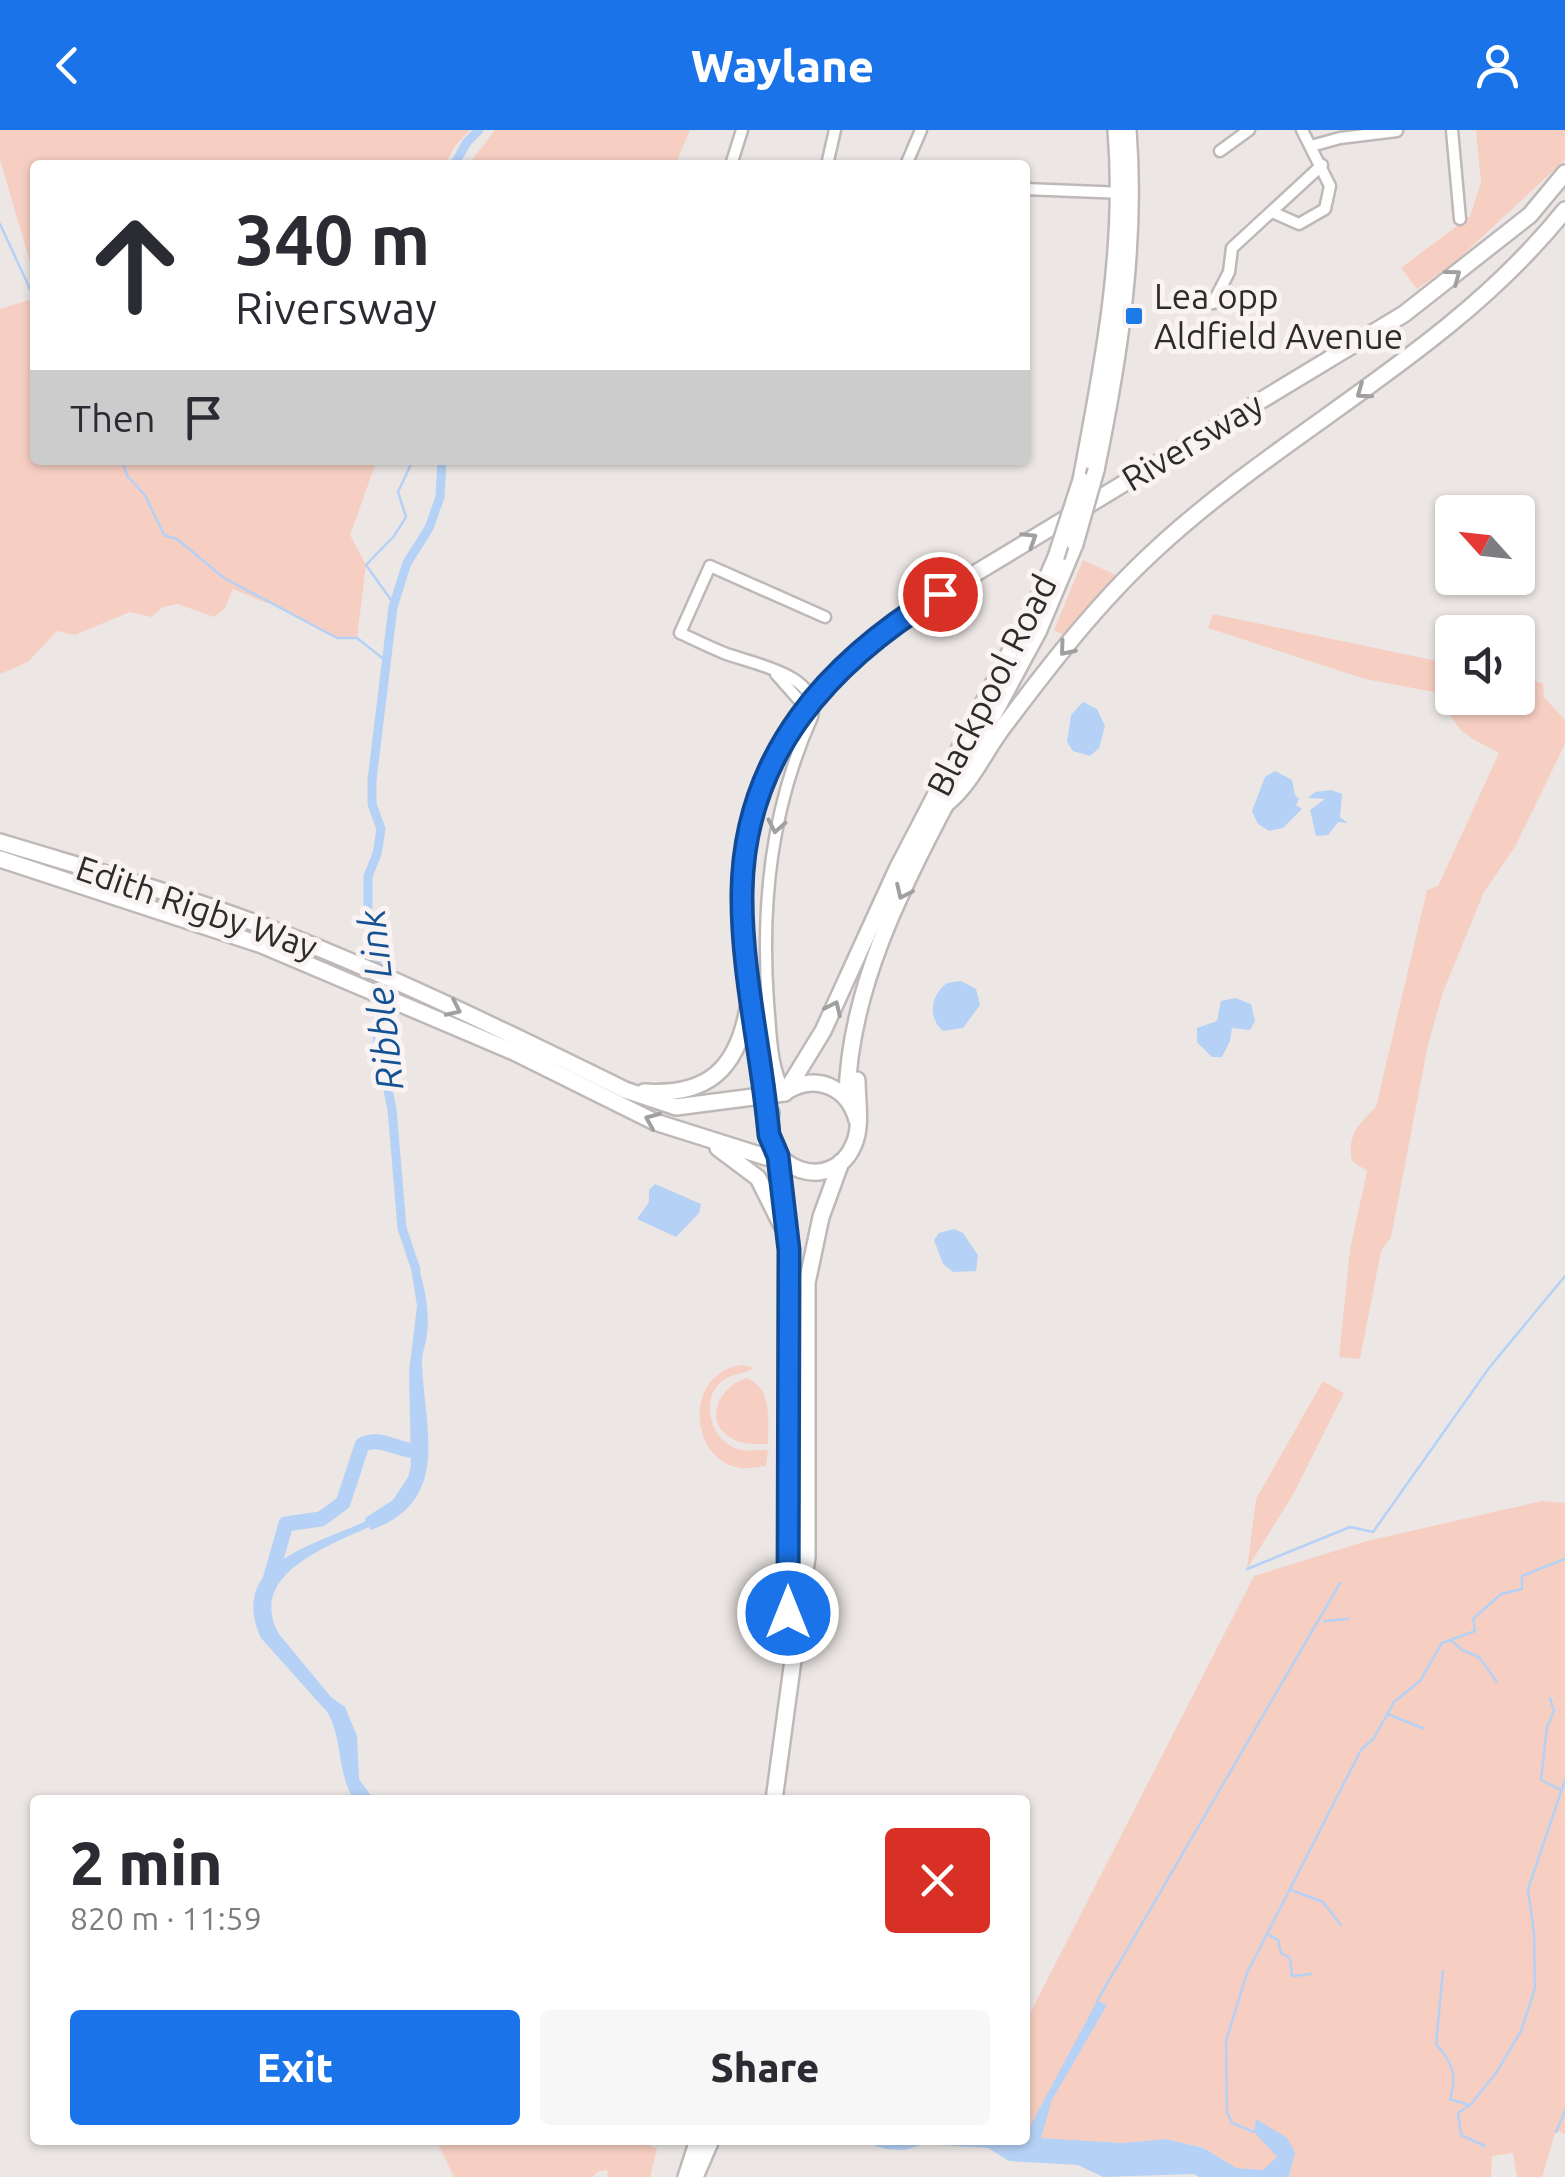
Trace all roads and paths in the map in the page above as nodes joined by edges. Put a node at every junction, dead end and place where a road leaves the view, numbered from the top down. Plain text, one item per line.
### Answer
1 (742, 130) edge
2 (835, 130) edge
3 (921, 130) edge
4 (1116, 130) edge
5 (1128, 130) edge
6 (1248, 130) edge
7 (1302, 130) edge
8 (1452, 130) edge
9 (1397, 131) edge
10 (1311, 146) junction
11 (1220, 150) dead end
12 (732, 160) edge
13 (829, 160) edge
14 (908, 160) edge
15 (1322, 166) junction
16 (1565, 173) edge
17 (1030, 189) edge
18 (1124, 193) junction
19 (1565, 210) edge
20 (1272, 212) junction
21 (1460, 218) dead end
22 (1213, 303) dead end
23 (825, 617) dead end
24 (809, 704) junction
25 (946, 804) junction
26 (0, 842) edge
27 (0, 859) edge
28 (750, 988) junction
29 (864, 992) junction
30 (515, 1044) junction
31 (775, 1070) junction
32 (799, 1071) junction
33 (625, 1090) junction
34 (784, 1093) junction
35 (764, 1094) junction
36 (847, 1098) junction
37 (857, 1120) junction
38 (768, 1123) junction
39 (692, 1135) junction
40 (778, 1156) junction
41 (842, 1162) junction
42 (788, 1242) junction
43 (789, 1671) junction
44 (775, 1795) edge
45 (696, 2145) edge
46 (709, 2145) edge
47 (686, 2177) edge
48 (695, 2177) edge

1 - 12 street
2 - 13 street
3 - 14 street
4 - 18 highway, Blackpool Road
5 - 18 highway, Blackpool Road
6 - 11 street
7 - 10 street
8 - 21 street
9 - 10 street
10 - 15 street
15 - 20 street
15 - 20 street
24 -> 16 highway, Riversway
17 - 18 street
18 - 25 highway, Blackpool Road, bridge
32 -> 18 highway, Blackpool Road, bridge
19 -> 25 highway, Riversway
20 - 22 street
23 - 24 street
24 - 28 highway, Riversway
24 -> 31 street, Riversway
25 -> 29 highway, Blackpool Road
26 -> 30 highway, Edith Rigby Way
27 - 30 highway, Edith Rigby Way
28 - 33 highway
28 - 35 highway, Riversway
29 - 36 highway, Blackpool Road
29 - 37 highway
30 - 33 highway, Edith Rigby Way
39 -> 30 highway, Edith Rigby Way
31 - 32 street
31 - 34 street, Riversway
32 - 34 highway, Blackpool Road
33 - 35 highway, Edith Rigby Way
34 - 35 highway, Edith Rigby Way
34 - 36 highway
34 - 38 highway
35 - 38 highway, Riversway
36 - 37 highway
37 - 41 highway
38 - 40 highway
39 - 40 highway, Edith Rigby Way
39 - 42 highway
40 - 41 highway
40 - 42 highway
41 - 43 highway
42 - 43 highway
43 - 44 highway
45 - 47 highway
46 - 48 highway

